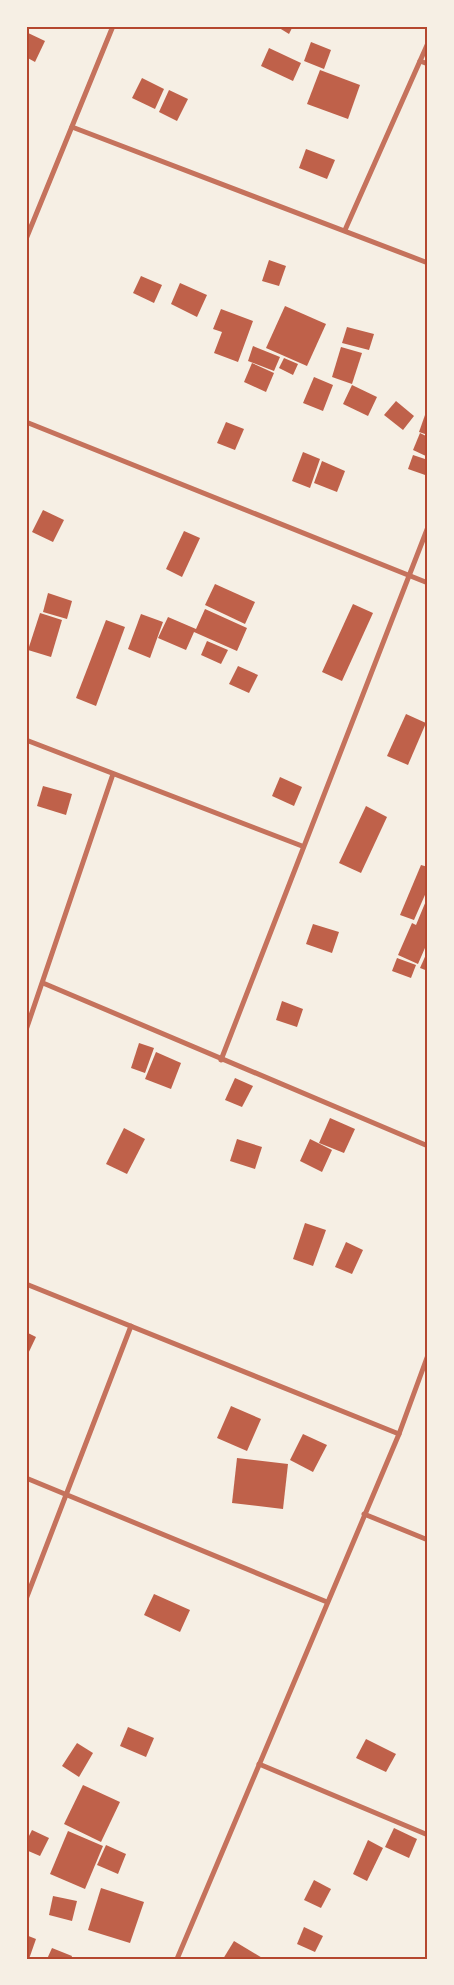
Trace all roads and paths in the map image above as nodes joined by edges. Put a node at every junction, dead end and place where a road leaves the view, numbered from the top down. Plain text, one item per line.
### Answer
1 (113, 26) edge
2 (428, 43) edge
3 (420, 61) junction
4 (428, 64) edge
5 (72, 127) junction
6 (345, 230) junction
7 (26, 239) edge
8 (428, 263) edge
9 (26, 422) edge
10 (428, 527) edge
11 (410, 576) junction
12 (428, 583) edge
13 (26, 740) edge
14 (112, 774) junction
15 (302, 846) junction
16 (43, 984) junction
17 (26, 1030) edge
18 (221, 1060) junction
19 (428, 1146) edge
20 (26, 1284) edge
21 (131, 1326) junction
22 (428, 1355) edge
23 (398, 1434) junction
24 (26, 1478) edge
25 (68, 1494) junction
26 (364, 1514) junction
27 (428, 1540) edge
28 (26, 1599) edge
29 (327, 1602) junction
30 (259, 1764) junction
31 (428, 1835) edge
32 (177, 1959) edge

1 - 5 street
2 - 3 street
3 - 4 street
3 - 6 street
5 - 6 street
5 - 7 street
6 - 8 street
9 - 11 street
10 - 11 street
11 - 12 street
11 - 15 street
13 - 14 street
14 - 15 street
14 - 16 street
15 - 18 street
16 - 17 street
16 - 18 street
18 - 19 street
20 - 21 street
21 - 23 street
21 - 25 street
22 - 23 street
23 - 26 street
24 - 25 street
25 - 28 street
25 - 29 street
26 - 27 street
26 - 29 street
29 - 30 street
30 - 31 street
30 - 32 street

